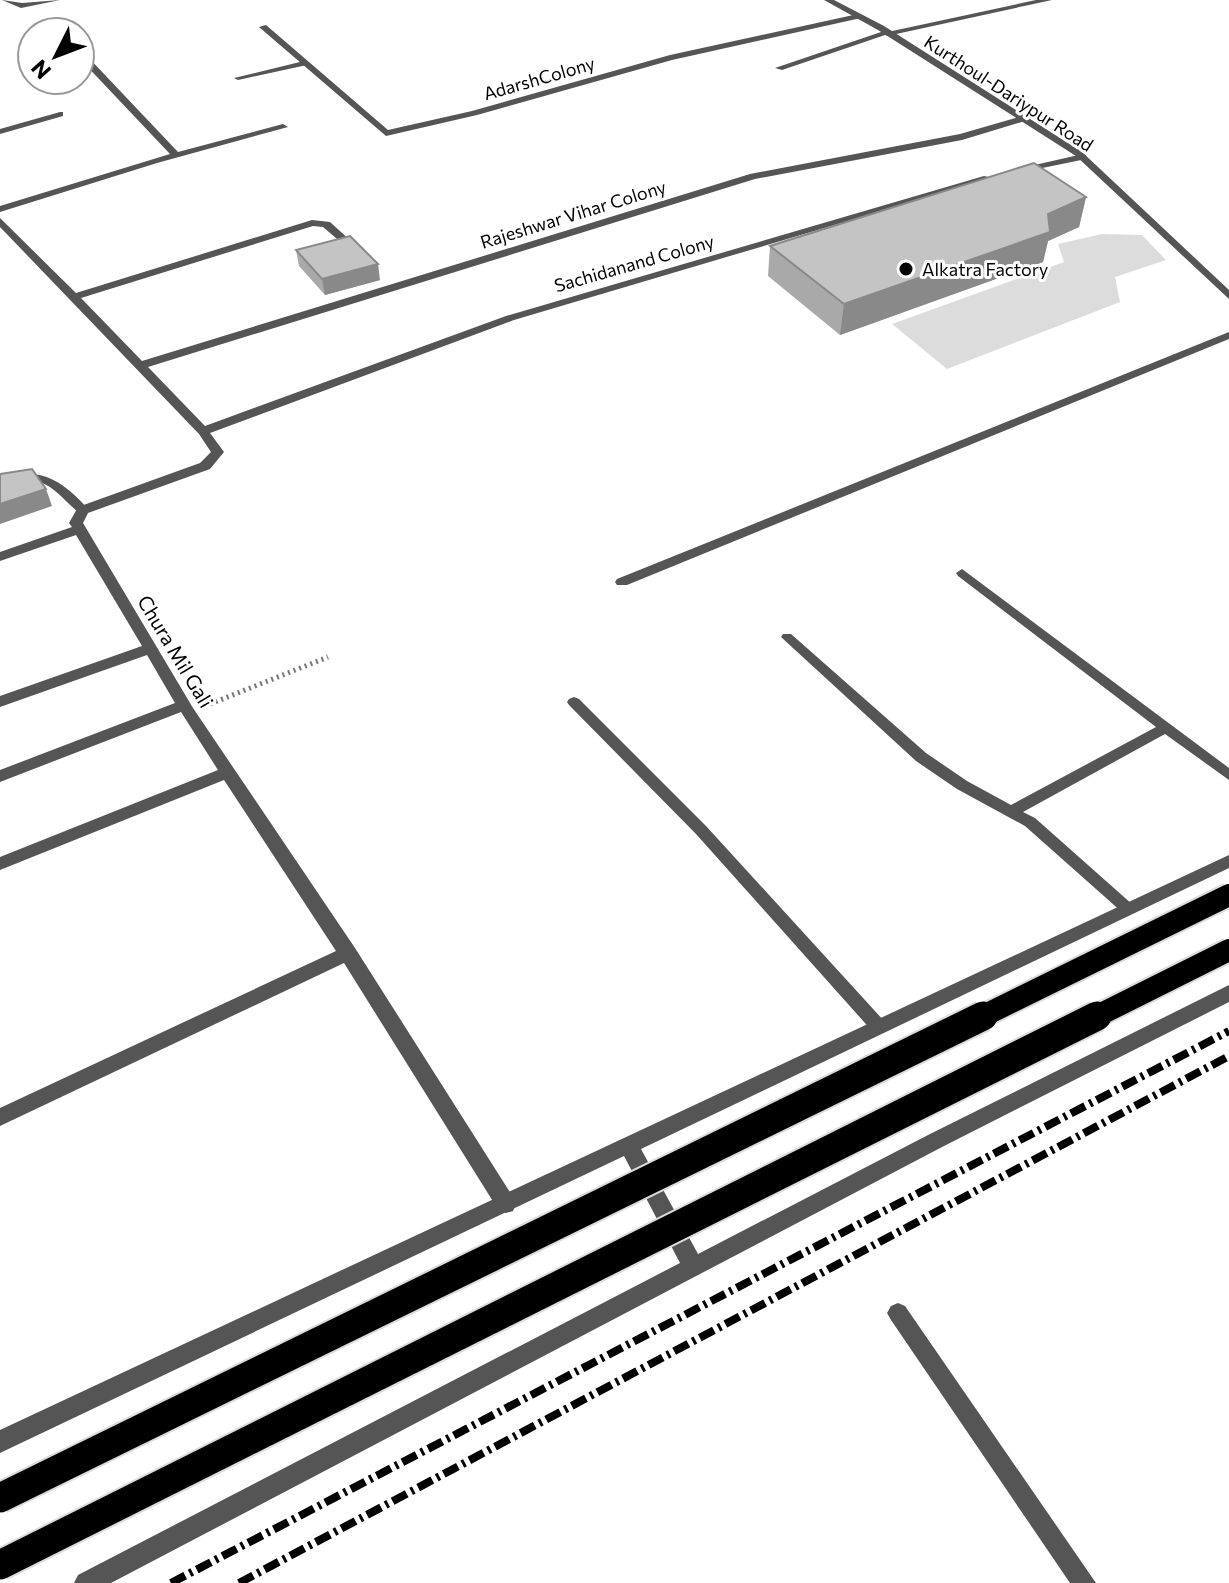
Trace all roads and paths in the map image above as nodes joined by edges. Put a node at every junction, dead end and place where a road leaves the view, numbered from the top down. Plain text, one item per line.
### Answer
1 (6, 0) edge
2 (56, 0) edge
3 (828, 0) edge
4 (1048, 0) edge
5 (858, 16) junction
6 (263, 27) dead end
7 (887, 33) junction
8 (304, 63) junction
9 (779, 68) dead end
10 (96, 71) edge
11 (238, 78) dead end
12 (60, 114) dead end
13 (1022, 119) junction
14 (283, 127) dead end
15 (0, 132) edge
16 (176, 155) junction
17 (1083, 157) junction
18 (0, 219) edge
19 (347, 242) edge
20 (1229, 296) edge
21 (74, 297) junction
22 (1229, 335) edge
23 (139, 366) junction
24 (203, 431) junction
25 (0, 485) edge
26 (83, 510) junction
27 (80, 529) junction
28 (0, 557) edge
29 (962, 573) dead end
30 (622, 582) dead end
31 (787, 637) dead end
32 (151, 648) junction
33 (328, 657) dead end
34 (0, 702) edge
35 (574, 702) dead end
36 (186, 708) junction
37 (1166, 727) junction
38 (228, 772) junction
39 (1229, 775) edge
40 (0, 776) edge
41 (1013, 811) junction
42 (1229, 861) edge
43 (0, 864) edge
44 (1229, 895) edge
45 (1128, 909) junction
46 (1229, 950) edge
47 (349, 953) junction
48 (1229, 993) edge
49 (879, 1027) junction
50 (0, 1117) edge
51 (629, 1146) junction
52 (506, 1204) junction
53 (694, 1268) junction
54 (898, 1313) dead end
55 (0, 1442) edge
56 (0, 1498) edge
57 (0, 1565) edge
58 (95, 1581) edge
59 (1084, 1583) edge

1 - 2 street
3 - 5 street, Kurthoul-Dariypur Road
4 - 7 street
5 - 7 street, Kurthoul-Dariypur Road
5 - 8 street, AdarshColony
6 - 8 street, AdarshColony
7 - 9 lane
7 - 13 street, Kurthoul-Dariypur Road
8 - 11 lane
10 - 16 street
12 - 15 lane
13 - 17 street, Kurthoul-Dariypur Road
13 - 23 street, Rajeshwar Vihar Colony
14 - 16 street
16 - 18 street
17 - 20 street, Kurthoul-Dariypur Road
17 - 24 street, Sachidanand Colony
18 - 21 street
19 - 21 street
21 - 23 street
22 - 30 street
23 - 24 street
24 - 26 street
25 - 26 lane
26 - 27 street
27 - 28 street
27 - 32 street, Chura Mil Gali
29 - 37 lane
31 - 41 lane
32 - 34 street
32 - 36 street, Chura Mil Gali
33 - 36 path
35 - 49 lane
36 - 38 street, Chura Mil Gali
36 - 40 street
37 - 39 lane
37 - 41 lane
38 - 43 street
38 - 47 street, Chura Mil Gali
41 - 45 lane
42 - 45 street
44 - 56 highway, bridge
45 - 49 street
46 - 57 highway, bridge
47 - 50 street
47 - 52 street, Chura Mil Gali
48 - 53 street
49 - 51 street
51 - 52 street
51 - 53 street
52 - 55 street
53 - 58 street
54 - 59 street

